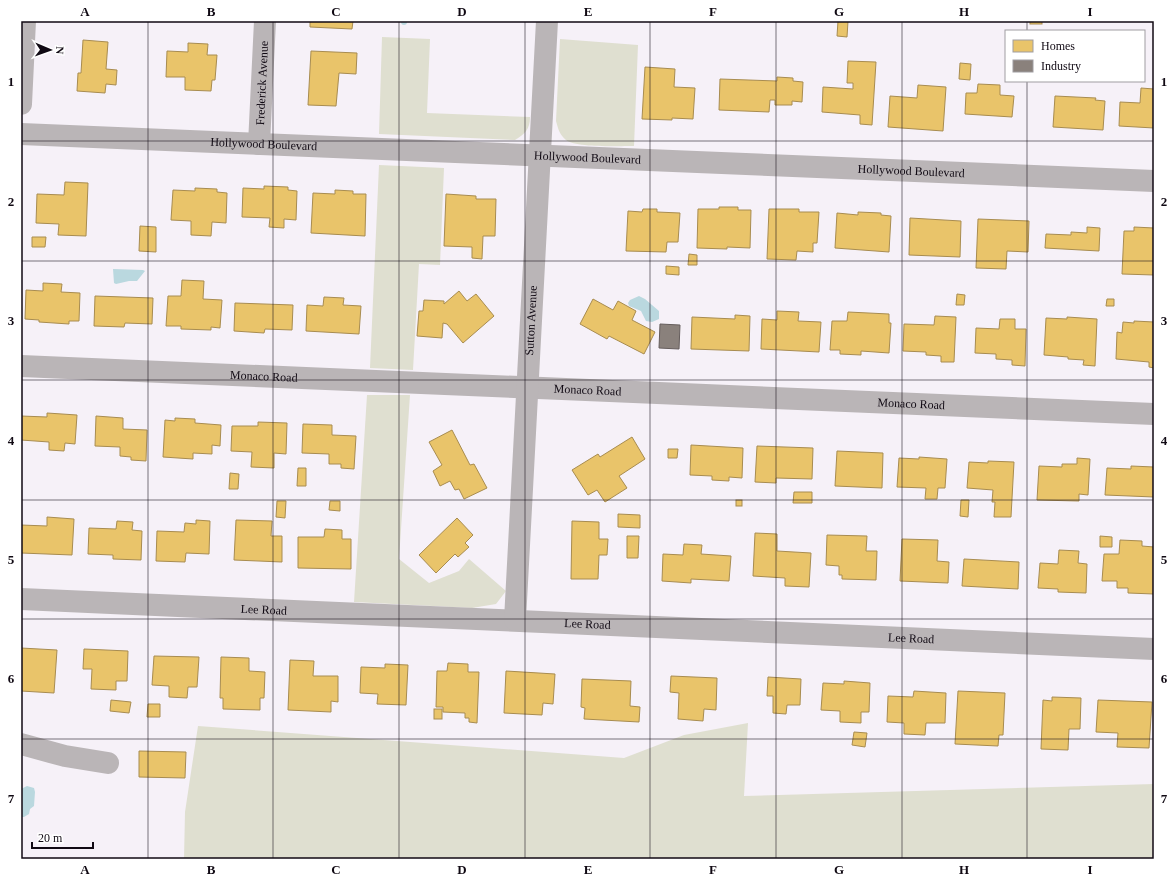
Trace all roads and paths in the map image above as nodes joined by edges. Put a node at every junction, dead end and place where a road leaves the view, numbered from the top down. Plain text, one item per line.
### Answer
1 (25, 21) edge
2 (265, 21) edge
3 (547, 21) edge
4 (21, 104) edge
5 (21, 134) edge
6 (259, 144) junction
7 (540, 156) junction
8 (1154, 181) edge
9 (21, 366) edge
10 (527, 388) junction
11 (1154, 414) edge
12 (21, 599) edge
13 (515, 620) junction
14 (1154, 649) edge
15 (21, 744) edge
16 (108, 763) dead end

1 - 4 street
2 - 6 street, Frederick Avenue
3 - 7 street, Sutton Avenue
5 - 6 street, Hollywood Boulevard
6 - 7 street, Hollywood Boulevard
7 - 8 street, Hollywood Boulevard
7 - 10 street, Sutton Avenue
9 - 10 street, Monaco Road
10 - 11 street, Monaco Road
10 - 13 street, Sutton Avenue
12 - 13 street, Lee Road
13 - 14 street, Lee Road
15 - 16 street

